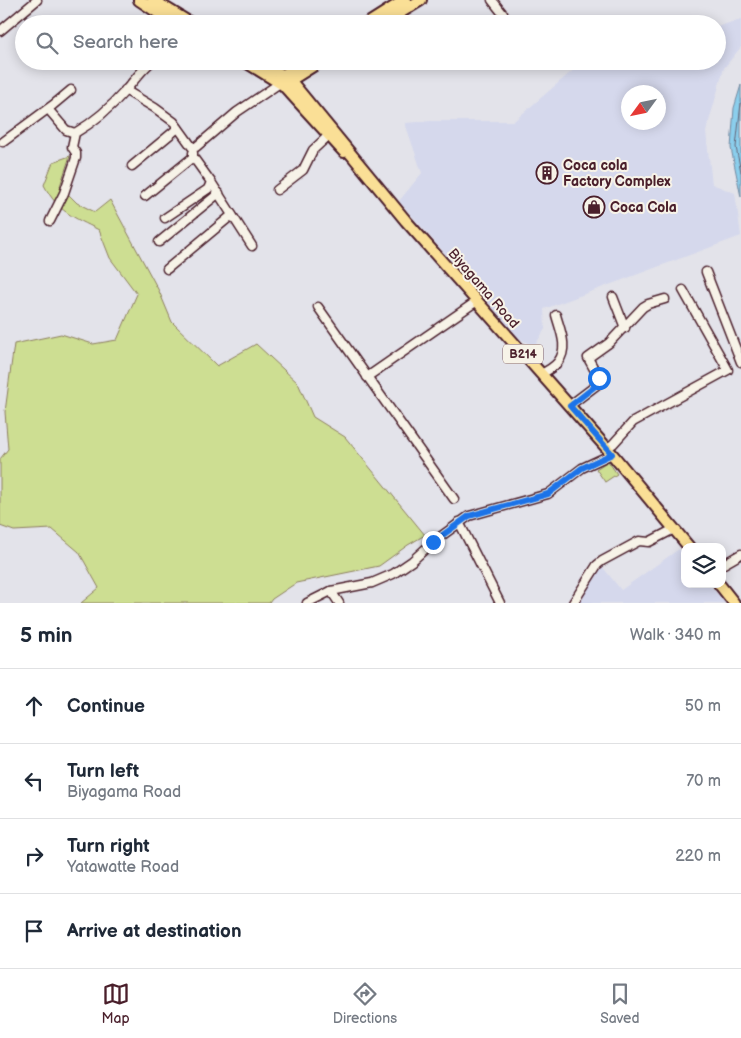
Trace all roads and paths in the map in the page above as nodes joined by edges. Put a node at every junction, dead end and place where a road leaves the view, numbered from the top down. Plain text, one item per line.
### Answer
1 (37, 0) edge
2 (139, 0) edge
3 (153, 0) edge
4 (405, 0) edge
5 (492, 0) edge
6 (418, 1) edge
7 (19, 15) edge
8 (162, 15) edge
9 (175, 15) edge
10 (381, 15) edge
11 (396, 15) edge
12 (504, 15) edge
13 (15, 18) edge
14 (0, 31) edge
15 (142, 70) edge
16 (262, 70) edge
17 (270, 70) edge
18 (295, 70) edge
19 (303, 70) edge
20 (282, 80) junction
21 (71, 90) dead end
22 (125, 90) junction
23 (48, 109) junction
24 (178, 128) junction
25 (76, 133) junction
26 (328, 136) junction
27 (3, 142) dead end
28 (194, 147) junction
29 (193, 157) junction
30 (356, 162) junction
31 (132, 166) dead end
32 (211, 182) junction
33 (277, 190) dead end
34 (219, 193) junction
35 (145, 196) dead end
36 (232, 215) junction
37 (165, 218) dead end
38 (50, 221) dead end
39 (159, 242) dead end
40 (252, 246) dead end
41 (167, 269) dead end
42 (706, 272) dead end
43 (683, 290) dead end
44 (613, 297) dead end
45 (665, 299) dead end
46 (477, 301) junction
47 (318, 307) dead end
48 (556, 315) dead end
49 (625, 328) junction
50 (741, 363) edge
51 (727, 370) junction
52 (541, 374) junction
53 (367, 377) junction
54 (570, 406) junction
55 (609, 451) junction
56 (454, 499) dead end
57 (459, 522) junction
58 (674, 529) junction
59 (686, 543) edge
60 (741, 554) edge
61 (726, 563) edge
62 (722, 588) edge
63 (331, 591) junction
64 (307, 603) edge
65 (338, 603) edge
66 (500, 603) edge
67 (573, 603) edge
68 (734, 603) edge

1 - 7 street
2 - 8 main road
3 - 9 main road
4 - 10 main road
5 - 12 street
6 - 11 main road
13 - 14 street
15 - 22 street
16 - 20 main road, B214
17 - 20 main road, B214
18 - 20 main road
19 - 20 main road
20 - 26 main road, Biyagama Road / B214
20 - 28 street
20 - 30 main road, Biyagama Road / B214
21 - 23 street
22 - 24 street
22 - 25 street
23 - 25 street
23 - 27 street
24 - 28 street
24 - 31 street
25 - 38 street
26 - 30 main road, Biyagama Road / B214
26 - 33 street
28 - 29 street
29 - 32 street
29 - 35 street
30 - 46 main road, Biyagama Road / B214
32 - 34 street
32 - 37 street
34 - 36 street
34 - 39 street
36 - 40 street
36 - 41 street
42 - 50 street
43 - 51 street
44 - 49 street
45 - 49 street
46 - 52 main road, Biyagama Road / B214
46 - 53 street
47 - 53 street
48 - 52 street
49 - 54 street
50 - 51 street
51 - 55 street
52 - 54 main road, Biyagama Road / B214
53 - 56 street
54 - 55 main road, Biyagama Road / B214
55 - 57 street
55 - 58 main road, Biyagama Road / B214
57 - 63 street
57 - 66 street
58 - 59 main road, Biyagama Road / B214
58 - 67 street
60 - 61 street
62 - 68 main road
63 - 64 street
63 - 65 street

